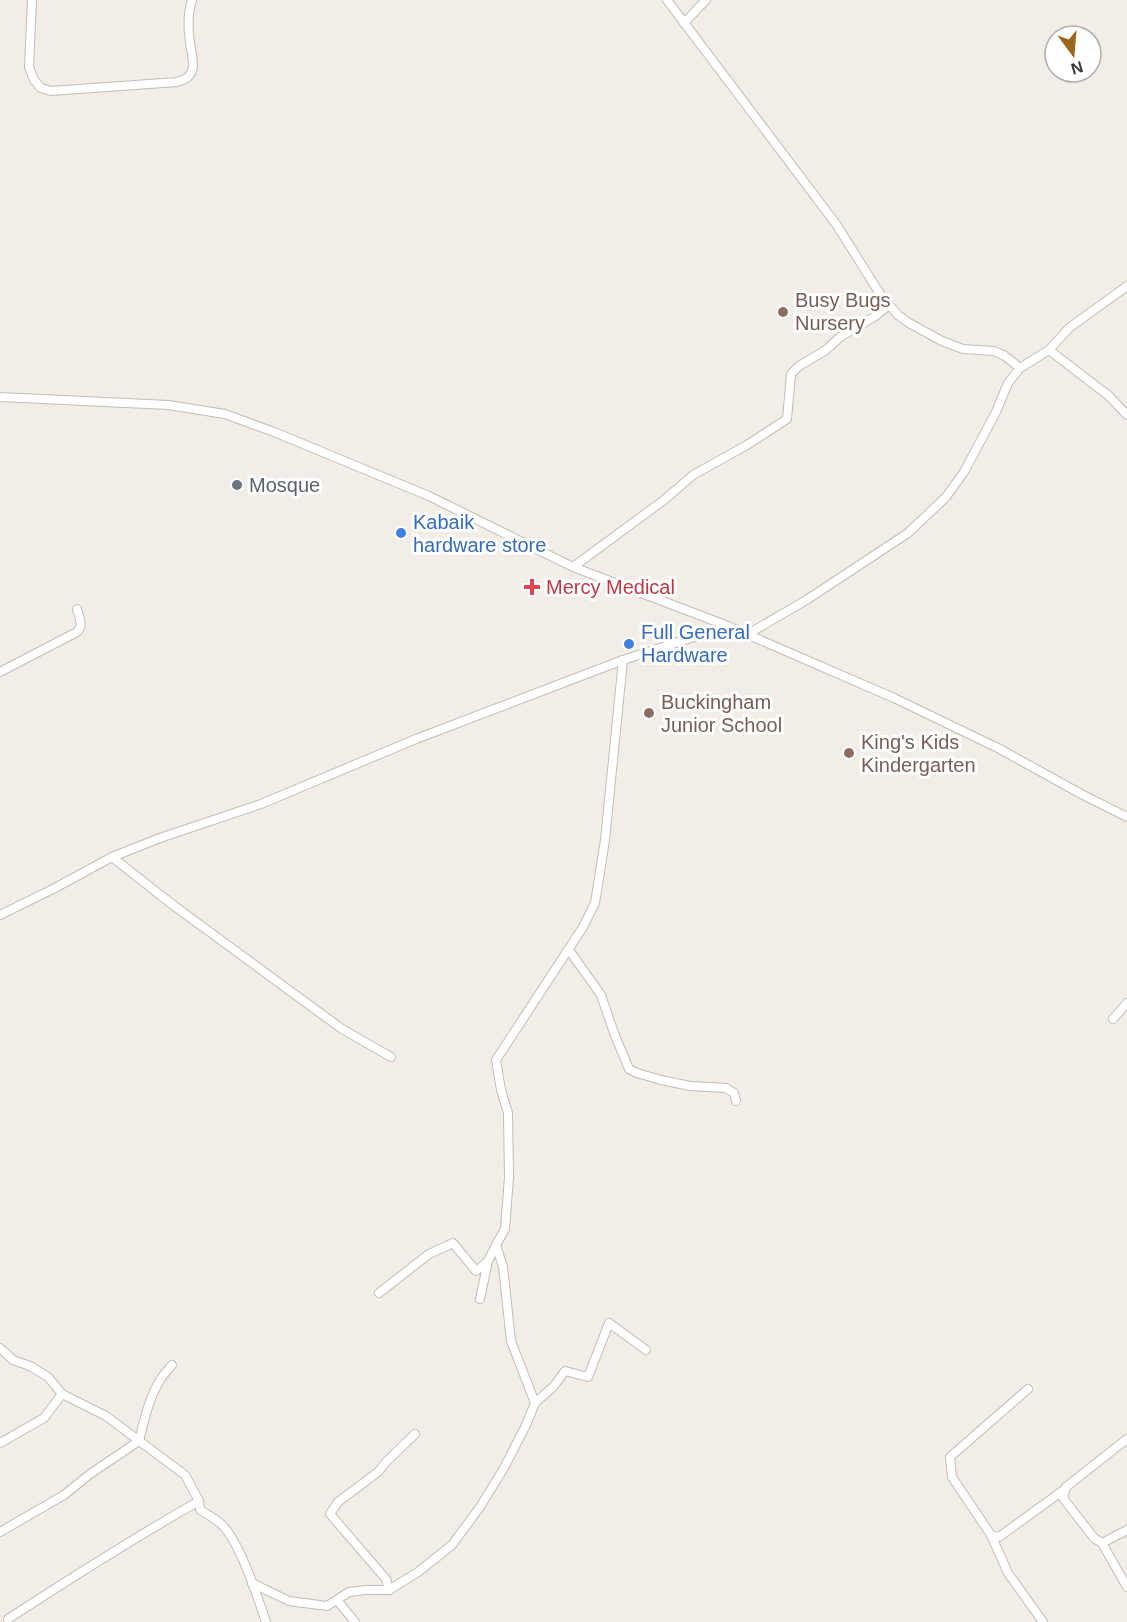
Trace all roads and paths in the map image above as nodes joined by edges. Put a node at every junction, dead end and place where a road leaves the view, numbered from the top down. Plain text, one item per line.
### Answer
1 (32, 0) edge
2 (192, 0) edge
3 (667, 0) edge
4 (706, 0) edge
5 (684, 23) junction
6 (1127, 286) edge
7 (889, 305) junction
8 (1049, 350) junction
9 (1020, 368) junction
10 (0, 397) edge
11 (1127, 415) edge
12 (573, 567) junction
13 (77, 609) dead end
14 (728, 626) junction
15 (748, 634) junction
16 (623, 660) junction
17 (0, 672) edge
18 (1127, 817) edge
19 (112, 857) junction
20 (0, 915) edge
21 (569, 950) junction
22 (1127, 1003) edge
23 (1113, 1018) dead end
24 (391, 1057) dead end
25 (736, 1101) dead end
26 (496, 1245) junction
27 (488, 1261) junction
28 (379, 1293) dead end
29 (480, 1299) dead end
30 (0, 1348) edge
31 (646, 1350) dead end
32 (172, 1365) dead end
33 (1028, 1389) dead end
34 (62, 1394) junction
35 (535, 1403) junction
36 (415, 1434) dead end
37 (1127, 1439) edge
38 (139, 1441) junction
39 (0, 1443) edge
40 (1065, 1489) junction
41 (199, 1501) junction
42 (1127, 1530) edge
43 (0, 1532) edge
44 (991, 1535) junction
45 (1102, 1543) junction
46 (252, 1583) junction
47 (1127, 1587) edge
48 (388, 1590) junction
49 (337, 1600) junction
50 (8, 1618) dead end
51 (266, 1622) edge
52 (356, 1622) edge
53 (1042, 1622) edge

1 - 2 street
3 - 5 street
4 - 5 street
5 - 7 street
6 - 8 street
7 - 9 street
7 - 12 street
8 - 9 street
8 - 11 street
9 - 15 street
10 - 12 street
12 - 14 street
13 - 17 street
14 - 15 street
14 - 16 street
15 - 18 street
16 - 19 street
16 - 21 street
19 - 20 street
19 - 24 street
21 - 25 street
21 - 26 street
22 - 23 street
26 - 27 street
26 - 35 street
27 - 28 street
27 - 29 street
30 - 34 street
31 - 35 street
32 - 38 street
33 - 44 street
34 - 38 street
34 - 39 street
35 - 48 street
36 - 48 street
37 - 40 street
38 - 41 street
38 - 43 street
40 - 44 street
40 - 45 street
41 - 46 street
41 - 50 street
42 - 45 street
44 - 53 street
45 - 47 street
46 - 49 street
46 - 51 street
48 - 49 street
49 - 52 street

